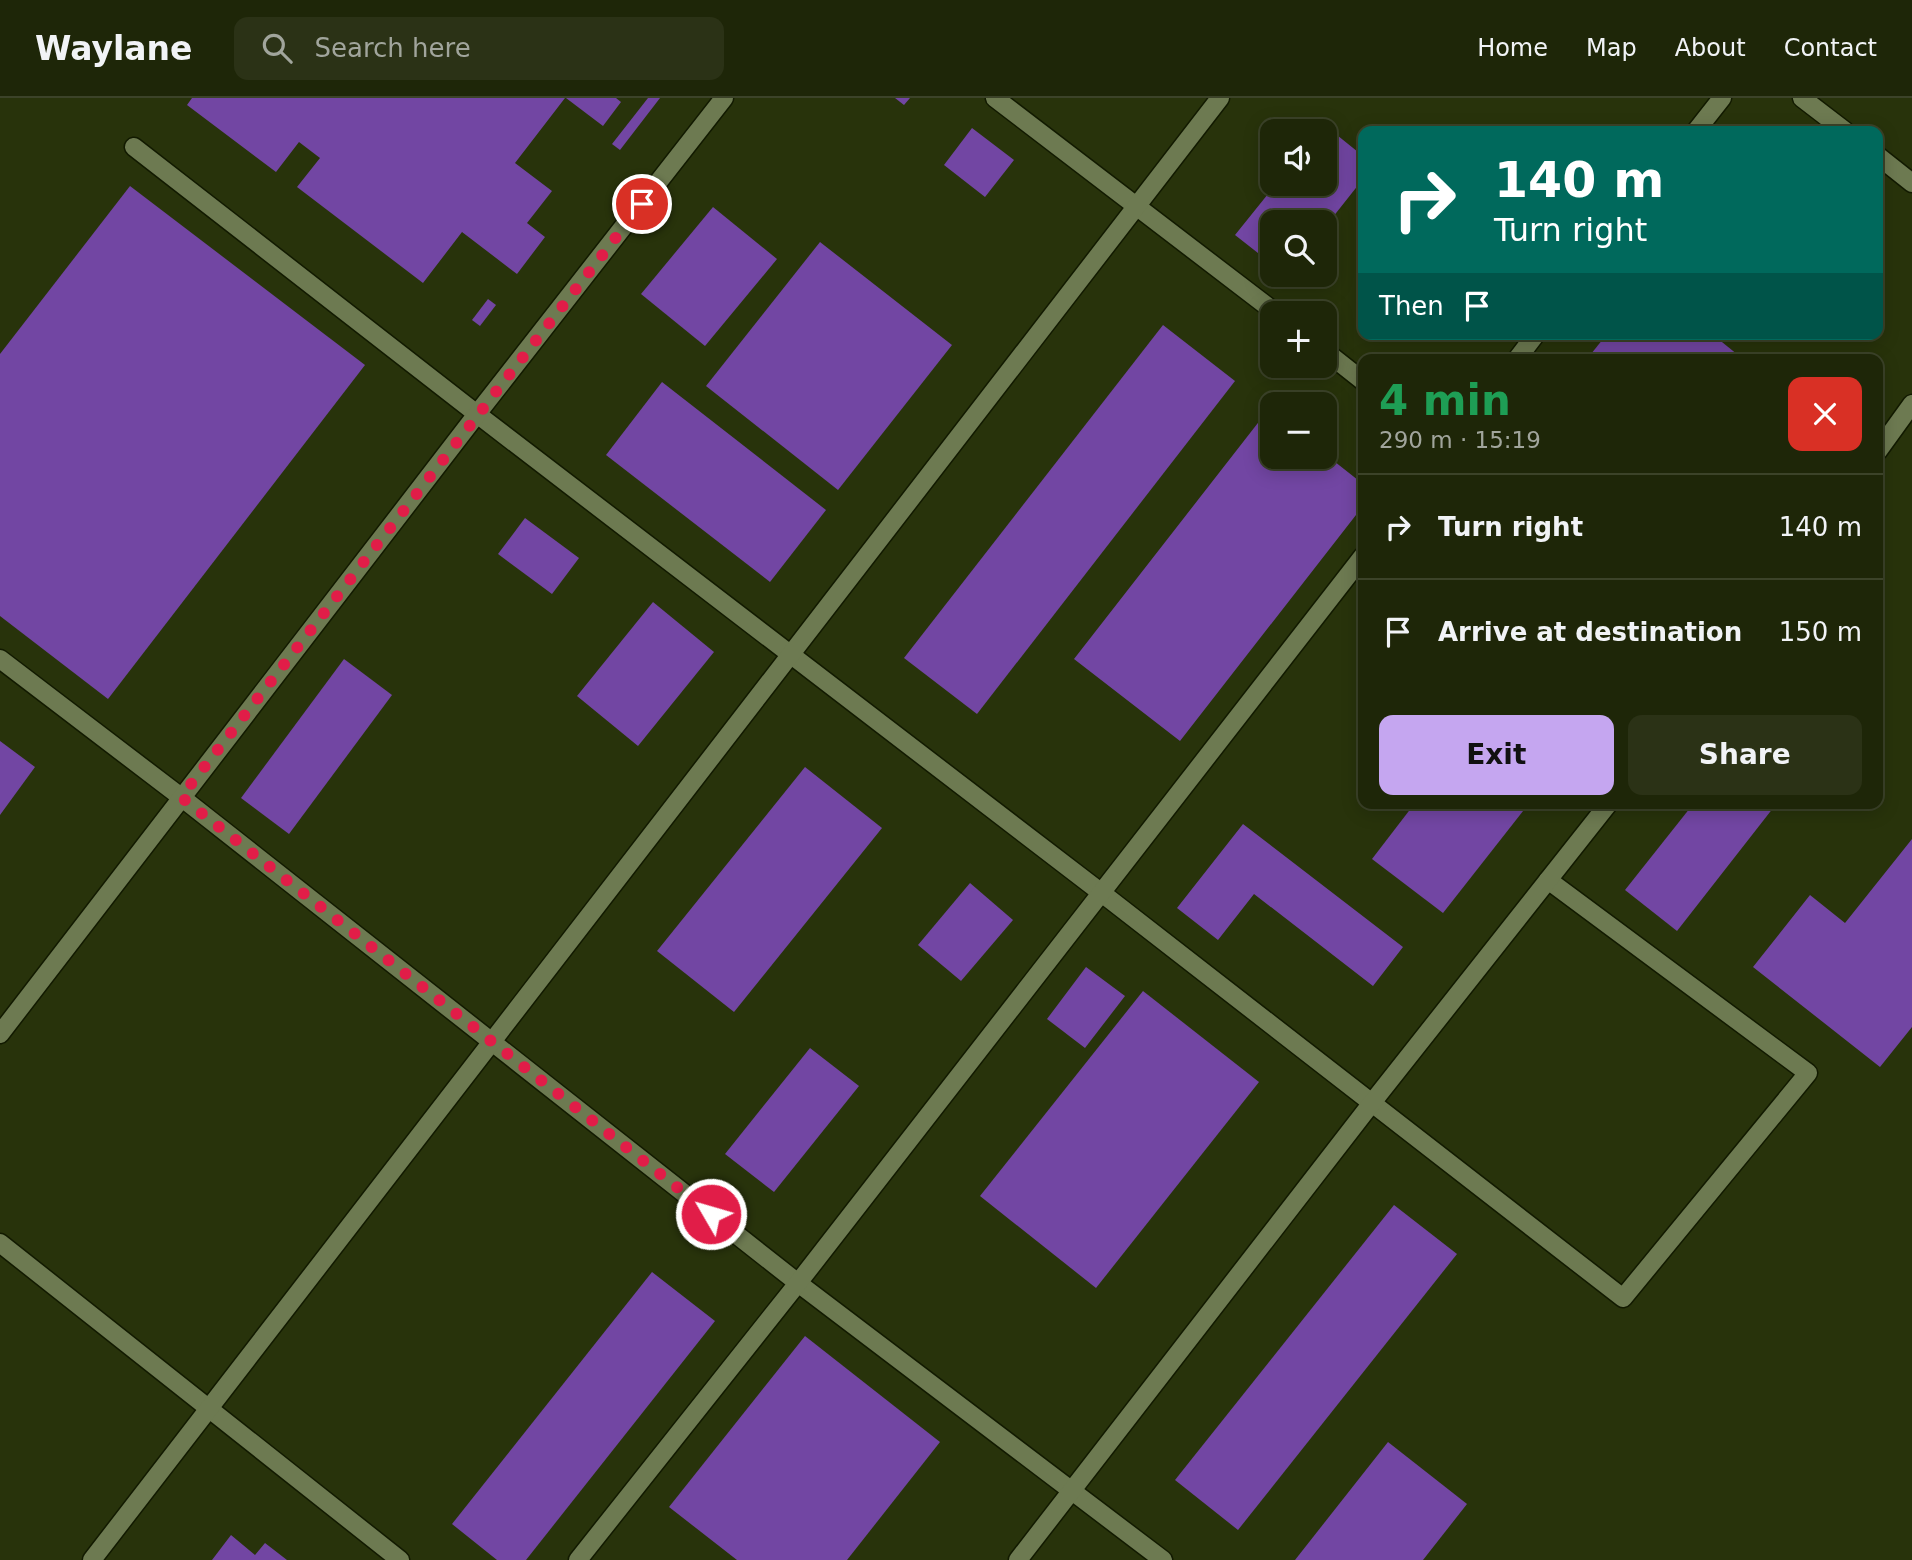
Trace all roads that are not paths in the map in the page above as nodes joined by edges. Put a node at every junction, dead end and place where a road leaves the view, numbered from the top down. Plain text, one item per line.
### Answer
1 (724, 98) edge
2 (995, 98) edge
3 (1220, 98) edge
4 (1722, 98) edge
5 (1802, 98) edge
6 (1700, 126) edge
7 (1838, 126) edge
8 (135, 147) dead end
9 (1883, 160) edge
10 (1912, 183) edge
11 (1137, 206) junction
12 (1260, 301) edge
13 (1531, 340) edge
14 (1521, 354) edge
15 (1337, 360) edge
16 (1358, 377) edge
17 (1912, 404) edge
18 (477, 414) junction
19 (1883, 444) edge
20 (1358, 562) edge
21 (790, 656) junction
22 (0, 659) edge
23 (181, 797) junction
24 (1604, 809) edge
25 (1548, 880) junction
26 (1102, 894) junction
27 (0, 1034) edge
28 (492, 1041) junction
29 (1371, 1104) junction
30 (0, 1243) edge
31 (798, 1283) junction
32 (210, 1408) junction
33 (1072, 1490) junction
34 (92, 1560) edge
35 (400, 1560) edge
36 (578, 1560) edge
37 (1018, 1560) edge
38 (1163, 1560) edge

1 - 18 lane
2 - 11 lane
3 - 11 lane
4 - 6 lane
5 - 7 lane
8 - 18 lane
9 - 10 lane
11 - 12 lane
11 - 21 lane
13 - 14 lane
15 - 16 lane
17 - 19 lane
18 - 21 lane
18 - 23 lane
20 - 26 lane
21 - 26 lane
21 - 28 lane
22 - 23 lane
23 - 27 lane
23 - 28 lane
24 - 25 lane
25 - 29 lane
25 - 29 lane
26 - 29 lane
26 - 31 lane
28 - 31 lane
28 - 32 lane
29 - 33 lane
30 - 32 lane
31 - 33 lane
31 - 36 lane
32 - 34 lane
32 - 35 lane
33 - 37 lane
33 - 38 lane

